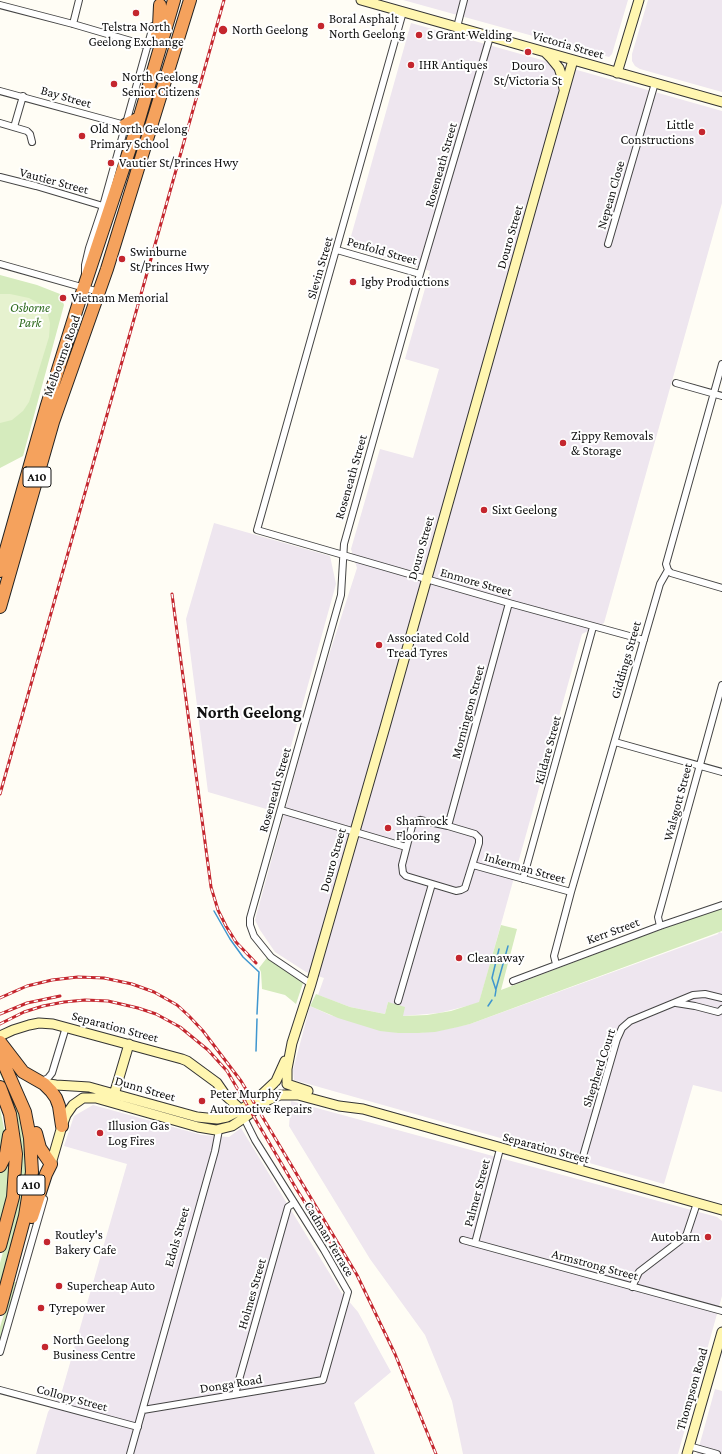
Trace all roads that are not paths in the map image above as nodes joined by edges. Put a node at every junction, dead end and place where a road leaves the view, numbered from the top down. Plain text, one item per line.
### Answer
1 (79, 0) edge
2 (174, 0) edge
3 (190, 0) edge
4 (361, 0) edge
5 (464, 0) edge
6 (639, 0) edge
7 (160, 3) edge
8 (0, 5) edge
9 (403, 12) junction
10 (73, 24) junction
11 (457, 27) junction
12 (490, 37) junction
13 (148, 46) junction
14 (545, 52) junction
15 (573, 60) junction
16 (617, 73) junction
17 (165, 80) junction
18 (655, 83) junction
19 (0, 91) edge
20 (564, 92) junction
21 (23, 96) junction
22 (722, 102) edge
23 (143, 106) junction
24 (0, 124) edge
25 (14, 127) junction
26 (130, 129) junction
27 (32, 142) dead end
28 (0, 177) edge
29 (102, 206) junction
30 (608, 244) dead end
31 (337, 250) junction
32 (0, 264) edge
33 (420, 274) junction
34 (86, 283) junction
35 (99, 292) junction
36 (722, 364) edge
37 (676, 383) dead end
38 (714, 394) junction
39 (722, 396) edge
40 (257, 530) joint
41 (343, 554) junction
42 (668, 570) junction
43 (0, 571) edge
44 (426, 579) junction
45 (722, 588) edge
46 (509, 603) junction
47 (0, 607) edge
48 (593, 627) junction
49 (644, 640) junction
50 (722, 685) edge
51 (615, 742) junction
52 (699, 766) junction
53 (722, 772) edge
54 (281, 810) junction
55 (448, 826) junction
56 (355, 832) junction
57 (406, 847) junction
58 (473, 865) junction
59 (524, 879) junction
60 (432, 884) junction
61 (571, 892) junction
62 (722, 905) edge
63 (660, 926) junction
64 (556, 964) junction
65 (513, 981) dead end
66 (311, 984) junction
67 (722, 998) edge
68 (398, 1001) dead end
69 (674, 1003) junction
70 (722, 1009) edge
71 (66, 1027) junction
72 (292, 1043) junction
73 (129, 1044) junction
74 (1, 1048) edge
75 (40, 1082) junction
76 (275, 1082) junction
77 (287, 1083) junction
78 (0, 1087) edge
79 (115, 1093) junction
80 (282, 1095) junction
81 (6, 1102) junction
82 (112, 1103) junction
83 (362, 1110) junction
84 (242, 1114) junction
85 (217, 1119) junction
86 (62, 1126) junction
87 (219, 1130) junction
88 (500, 1148) junction
89 (51, 1164) junction
90 (0, 1166) edge
91 (579, 1170) junction
92 (294, 1203) junction
93 (697, 1203) junction
94 (721, 1211) edge
95 (463, 1240) dead end
96 (475, 1243) junction
97 (0, 1246) edge
98 (16, 1254) junction
99 (632, 1287) junction
100 (0, 1309) edge
101 (722, 1311) edge
102 (722, 1332) edge
103 (0, 1352) edge
104 (323, 1380) joint
105 (0, 1390) edge
106 (235, 1394) junction
107 (143, 1410) junction
108 (138, 1427) junction
109 (688, 1450) edge
110 (130, 1454) edge
111 (717, 1454) edge

1 - 10 street
2 - 23 highway
3 - 17 highway, Melbourne Road / A10
4 - 9 street, Victoria Street
5 - 11 street
6 - 16 street
7 - 13 street
7 - 23 highway
8 - 10 street
9 - 11 street, Victoria Street
9 - 31 street, Slevin Street
10 - 13 street
11 - 12 street, Victoria Street
12 - 14 street, Victoria Street
12 - 33 street, Roseneath Street
13 - 26 street
14 - 15 street, Victoria Street
14 - 20 street
15 - 16 street, Victoria Street
15 - 20 street, Douro Street
16 - 18 street, Victoria Street
17 - 26 highway
17 - 35 highway, Melbourne Road / A10
18 - 22 street, Victoria Street
18 - 30 street, Nepean Close
19 - 21 street, Bay Street
20 - 44 street, Douro Street
21 - 25 street
21 - 26 street, Bay Street
23 - 26 highway
24 - 25 street
25 - 27 street
26 - 29 street
26 - 34 highway, Melbourne Road / A10
28 - 29 street, Vautier Street
29 - 34 street
31 - 33 street, Penfold Street
31 - 40 street, Slevin Street
32 - 34 street
33 - 41 street, Roseneath Street
34 - 35 street
34 - 43 highway, Melbourne Road / A10
35 - 47 highway, Melbourne Road / A10
36 - 38 street, Giddings Street
37 - 38 street
38 - 39 street
38 - 42 street, Giddings Street
40 - 41 street, Enmore Street
41 - 44 street, Enmore Street
41 - 54 street, Roseneath Street
42 - 45 street
42 - 49 street, Giddings Street
44 - 46 street, Enmore Street
44 - 56 street, Douro Street
46 - 48 street, Enmore Street
46 - 55 street, Mornington Street
48 - 49 street, Enmore Street
48 - 59 street, Kildare Street
49 - 51 street, Giddings Street
50 - 52 street, Walsgott Street
51 - 52 street
51 - 61 street, Giddings Street
52 - 53 street
52 - 63 street, Walsgott Street
54 - 56 street
54 - 66 street, Roseneath Street
55 - 57 street
55 - 58 street
56 - 57 street
56 - 66 street, Douro Street
57 - 60 street
58 - 59 street, Inkerman Street
58 - 60 street
59 - 61 street, Inkerman Street
60 - 68 street
61 - 64 street, Giddings Street
62 - 63 street, Kerr Street
63 - 64 street, Kerr Street
64 - 65 street, Kerr Street
66 - 72 street, Douro Street
67 - 69 street, Shepherd Court
69 - 70 street
69 - 91 street, Shepherd Court
71 - 73 street, Separation Street
71 - 74 street, Separation Street
71 - 75 street
72 - 76 street, Douro Street
72 - 77 street, Douro Street
73 - 79 street
73 - 84 street, Separation Street
74 - 75 highway
74 - 89 highway
74 - 98 highway, A10
75 - 79 street, Dunn Street
75 - 86 highway
76 - 77 street
76 - 80 street
76 - 84 street
77 - 80 street
77 - 83 street, Separation Street
78 - 81 highway, A10
79 - 82 street
79 - 85 street, Dunn Street
80 - 83 street, Separation Street
80 - 84 street
81 - 90 highway
81 - 97 highway, A10
82 - 86 street, Dunn Street
82 - 87 street, Dunn Street
83 - 88 street, Separation Street
84 - 85 street, Dunn Street
84 - 87 street
84 - 92 street, Cadman Terrace
85 - 87 street, Edols Street
86 - 89 street
87 - 107 street, Edols Street
88 - 91 street, Separation Street
88 - 96 street, Palmer Street
89 - 98 highway
89 - 103 street
91 - 93 street, Separation Street
92 - 104 street, Cadman Terrace
92 - 106 street, Holmes Street
93 - 94 street, Separation Street
93 - 99 street
95 - 96 street, Armstrong Street
96 - 99 street, Armstrong Street
98 - 100 highway, A10
99 - 101 street, Armstrong Street
102 - 109 street, Thompson Road
104 - 106 street, Donga Road
105 - 108 street, Collopy Street
106 - 107 street, Donga Road
107 - 108 street, Edols Street
108 - 110 street, Edols Street
109 - 111 street

